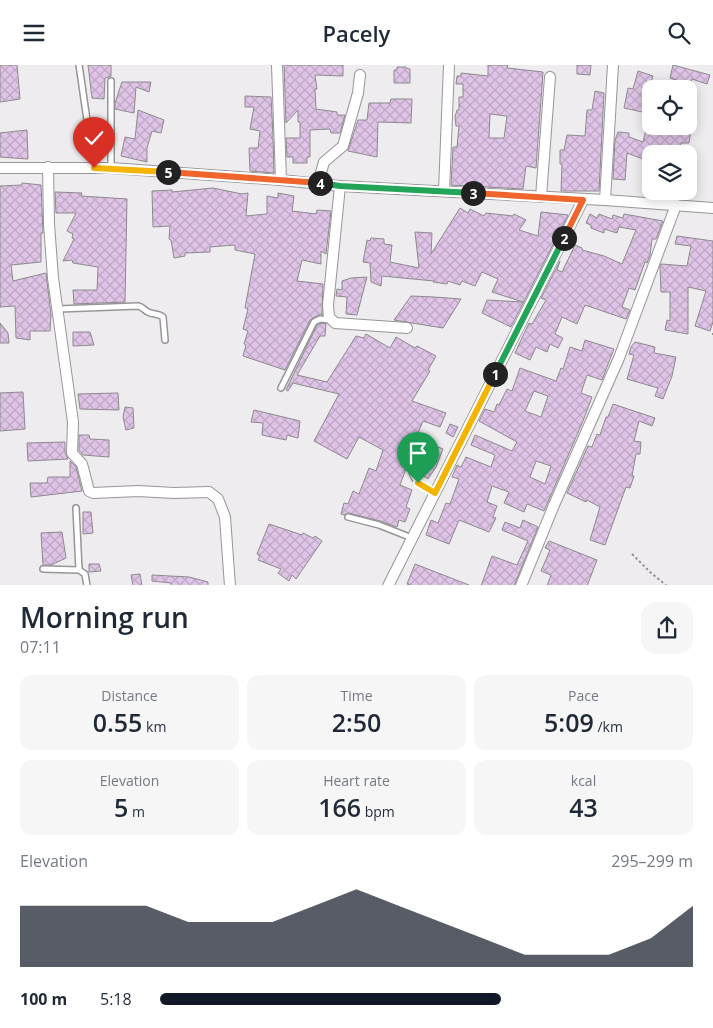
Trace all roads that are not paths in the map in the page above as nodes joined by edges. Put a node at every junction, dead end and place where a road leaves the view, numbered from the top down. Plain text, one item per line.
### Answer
1 (79, 65) edge
2 (277, 65) edge
3 (449, 65) edge
4 (613, 65) edge
5 (360, 75) dead end
6 (550, 77) dead end
7 (111, 81) dead end
8 (48, 167) junction
9 (0, 168) edge
10 (94, 168) junction
11 (111, 168) junction
12 (282, 180) junction
13 (318, 183) junction
14 (340, 186) junction
15 (444, 191) junction
16 (541, 197) junction
17 (583, 200) junction
18 (605, 200) junction
19 (676, 205) junction
20 (713, 208) edge
21 (58, 309) junction
22 (331, 320) junction
23 (407, 328) dead end
24 (165, 340) dead end
25 (281, 388) dead end
26 (411, 469) dead end
27 (435, 493) junction
28 (76, 508) dead end
29 (348, 517) dead end
30 (412, 538) junction
31 (43, 569) dead end
32 (79, 569) junction
33 (87, 585) edge
34 (230, 585) edge
35 (388, 585) edge
36 (521, 585) edge

1 - 10 lane
2 - 12 street
3 - 15 street
4 - 18 street
5 - 13 street
6 - 16 street
7 - 11 lane
8 - 9 street
8 - 10 street
8 - 21 street
10 - 11 street
11 - 12 street
12 - 13 street
13 - 14 street
14 - 15 street
14 - 22 street
15 - 16 street
16 - 17 street
17 - 18 street
17 - 27 street
18 - 19 street
19 - 20 street
19 - 36 street
21 - 24 lane
21 - 34 street
22 - 23 street
22 - 25 lane
26 - 27 lane
27 - 30 street
28 - 32 lane
29 - 30 lane
30 - 35 street
31 - 32 lane
32 - 33 lane

